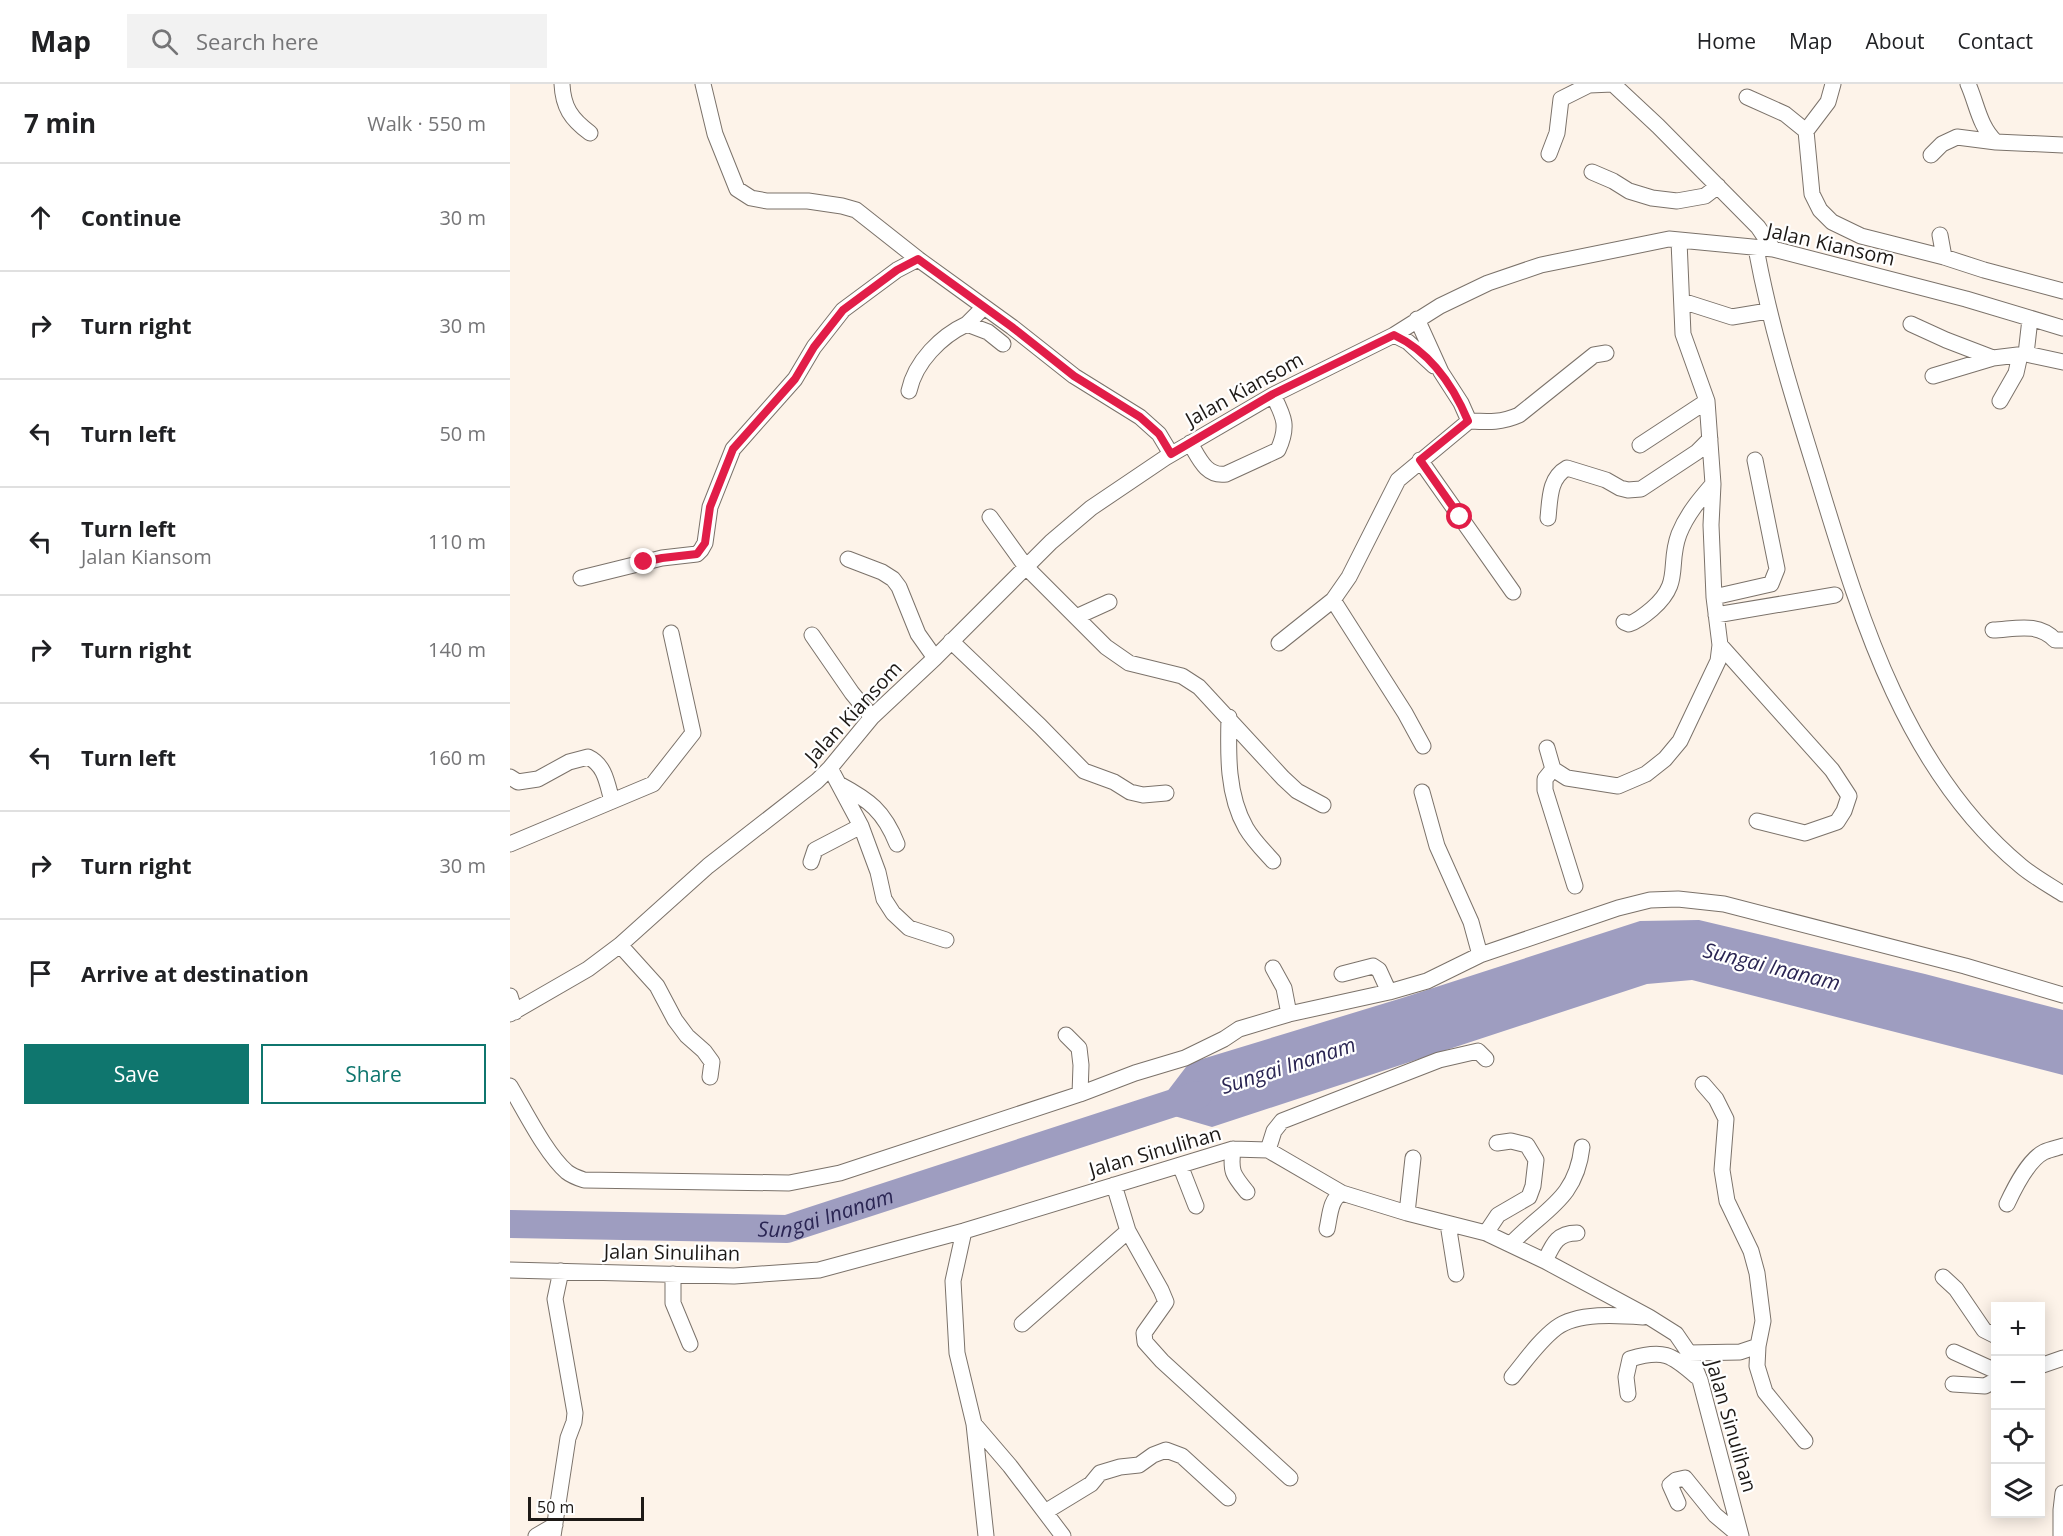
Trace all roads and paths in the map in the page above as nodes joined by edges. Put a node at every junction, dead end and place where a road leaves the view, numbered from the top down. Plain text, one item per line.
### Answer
1 (562, 84) edge
2 (703, 84) edge
3 (1613, 84) edge
4 (1833, 84) edge
5 (1968, 84) edge
6 (1747, 97) dead end
7 (1806, 131) junction
8 (590, 133) dead end
9 (1996, 142) junction
10 (2063, 145) edge
11 (1549, 154) dead end
12 (1931, 155) dead end
13 (1592, 172) dead end
14 (1718, 186) junction
15 (1940, 235) dead end
16 (1679, 241) junction
17 (1756, 248) junction
18 (1773, 249) junction
19 (1944, 256) junction
20 (918, 259) junction
21 (2063, 291) edge
22 (1682, 301) junction
23 (984, 307) junction
24 (1768, 310) junction
25 (1417, 319) junction
26 (2030, 319) junction
27 (967, 324) junction
28 (1911, 324) dead end
29 (2063, 328) edge
30 (1394, 335) junction
31 (1003, 344) dead end
32 (1606, 353) dead end
33 (2023, 355) junction
34 (1993, 358) junction
35 (2063, 362) edge
36 (1441, 372) junction
37 (1933, 376) dead end
38 (909, 391) dead end
39 (1273, 394) junction
40 (1707, 401) junction
41 (2000, 401) dead end
42 (1468, 421) junction
43 (1710, 439) junction
44 (1190, 443) junction
45 (1640, 445) dead end
46 (1171, 454) junction
47 (1420, 460) junction
48 (1755, 460) dead end
49 (1713, 484) junction
50 (990, 517) dead end
51 (1548, 518) dead end
52 (848, 559) dead end
53 (1026, 567) junction
54 (581, 578) dead end
55 (1513, 592) dead end
56 (1835, 595) dead end
57 (1714, 597) junction
58 (1333, 600) junction
59 (1109, 602) dead end
60 (1716, 615) junction
61 (1076, 617) junction
62 (1623, 622) dead end
63 (1993, 630) dead end
64 (671, 633) dead end
65 (812, 635) dead end
66 (2063, 640) edge
67 (951, 641) junction
68 (1279, 643) dead end
69 (1720, 645) junction
70 (935, 658) junction
71 (872, 717) junction
72 (1228, 717) junction
73 (1423, 746) dead end
74 (1547, 748) dead end
75 (830, 768) junction
76 (1553, 768) junction
77 (510, 777) edge
78 (838, 784) junction
79 (1422, 792) dead end
80 (1166, 793) dead end
81 (612, 801) junction
82 (1323, 805) dead end
83 (1757, 821) dead end
84 (861, 826) junction
85 (510, 844) edge
86 (897, 844) dead end
87 (1273, 861) dead end
88 (812, 862) dead end
89 (1575, 886) dead end
90 (2063, 894) edge
91 (946, 940) dead end
92 (620, 945) junction
93 (1480, 955) junction
94 (1273, 968) dead end
95 (1342, 974) dead end
96 (1389, 992) junction
97 (2063, 995) edge
98 (510, 996) edge
99 (512, 1013) edge
100 (1289, 1014) junction
101 (1066, 1035) dead end
102 (1486, 1059) dead end
103 (710, 1077) dead end
104 (1703, 1084) dead end
105 (510, 1086) edge
106 (1080, 1094) junction
107 (1497, 1143) dead end
108 (2063, 1146) edge
109 (1582, 1147) dead end
110 (1233, 1149) junction
111 (1268, 1150) junction
112 (1413, 1158) dead end
113 (1180, 1165) junction
114 (1114, 1185) junction
115 (1247, 1192) dead end
116 (1342, 1193) junction
117 (2007, 1204) dead end
118 (1196, 1206) dead end
119 (1407, 1213) junction
120 (1448, 1224) junction
121 (1328, 1229) dead end
122 (1128, 1230) junction
123 (964, 1231) junction
124 (1486, 1233) junction
125 (1577, 1233) dead end
126 (1511, 1244) junction
127 (1545, 1261) junction
128 (510, 1270) edge
129 (561, 1271) junction
130 (673, 1274) junction
131 (1456, 1274) dead end
132 (1943, 1277) dead end
133 (1649, 1317) junction
134 (1022, 1324) dead end
135 (1991, 1334) edge
136 (690, 1344) dead end
137 (1758, 1346) junction
138 (1953, 1352) dead end
139 (1689, 1353) junction
140 (1991, 1369) edge
141 (1512, 1377) dead end
142 (1701, 1380) junction
143 (1991, 1382) edge
144 (1953, 1384) dead end
145 (1628, 1394) dead end
146 (974, 1424) junction
147 (1805, 1441) dead end
148 (1290, 1478) dead end
149 (2063, 1493) edge
150 (1228, 1497) dead end
151 (1678, 1503) dead end
152 (1045, 1512) junction
153 (554, 1530) edge
154 (536, 1536) edge
155 (987, 1536) edge
156 (1063, 1536) edge
157 (1740, 1536) edge
158 (2061, 1536) edge

1 - 8 street
2 - 20 street
3 - 11 street
3 - 14 street
4 - 7 street
5 - 9 street
6 - 7 street
7 - 19 street
9 - 10 street
9 - 12 street
13 - 14 street
14 - 18 street
15 - 19 street
16 - 17 street, Jalan Kiansom
16 - 22 street
16 - 25 street, Jalan Kiansom
17 - 18 street, Jalan Kiansom
17 - 24 street
18 - 26 street, Jalan Kiansom
19 - 21 street
20 - 23 street
20 - 54 street
22 - 24 street
22 - 40 street
23 - 27 street
23 - 46 street
24 - 90 street
25 - 30 street, Jalan Kiansom
25 - 36 street
26 - 29 street, Jalan Kiansom
26 - 33 street
27 - 31 street
27 - 38 street
28 - 34 street
30 - 36 street
30 - 39 street, Jalan Kiansom
32 - 42 street
33 - 34 street
33 - 35 street
33 - 41 street
34 - 37 street
36 - 42 street
39 - 44 street, Jalan Kiansom
39 - 44 street
40 - 43 street
40 - 45 street
42 - 47 street
43 - 49 street
43 - 51 street
44 - 46 street, Jalan Kiansom
46 - 53 street, Jalan Kiansom
47 - 55 street
47 - 58 street
48 - 57 street
49 - 57 street
49 - 62 street
50 - 53 street
52 - 70 street
53 - 61 street
53 - 67 street, Jalan Kiansom
56 - 60 street
57 - 60 street
58 - 68 street
58 - 73 street
59 - 61 street
60 - 69 street
61 - 72 street
63 - 66 street
64 - 81 street
65 - 71 street
67 - 70 street, Jalan Kiansom
67 - 80 street
69 - 76 street
69 - 83 street
70 - 71 street, Jalan Kiansom
71 - 75 street, Jalan Kiansom
72 - 82 street
72 - 87 street
74 - 76 street
75 - 78 street
75 - 92 street, Jalan Kiansom
76 - 89 street
77 - 81 street
78 - 84 street
78 - 86 street
79 - 93 street
81 - 85 street
84 - 88 street
84 - 91 street
92 - 99 street, Jalan Kiansom
92 - 103 street
93 - 96 street
93 - 97 street
94 - 100 street
95 - 96 street
96 - 100 street
98 - 99 street
100 - 106 street
101 - 106 street
102 - 111 street
104 - 137 street
105 - 106 street
107 - 124 street
108 - 117 street
109 - 126 street
110 - 111 street, Jalan Sinulihan
110 - 113 street, Jalan Sinulihan
110 - 115 street
111 - 116 street, Jalan Sinulihan
112 - 119 street
113 - 114 street, Jalan Sinulihan
113 - 118 street
114 - 122 street
114 - 123 street, Jalan Sinulihan
116 - 119 street, Jalan Sinulihan
116 - 121 street
119 - 120 street, Jalan Sinulihan
120 - 124 street, Jalan Sinulihan
120 - 131 street
122 - 134 street
122 - 148 street
123 - 130 street, Jalan Sinulihan
123 - 146 street
124 - 126 street, Jalan Sinulihan
125 - 127 street
126 - 127 street, Jalan Sinulihan
127 - 133 street, Jalan Sinulihan
128 - 129 street, Jalan Sinulihan
129 - 130 street, Jalan Sinulihan
129 - 153 street
130 - 136 street
132 - 135 street
133 - 139 street, Jalan Sinulihan
133 - 141 street
137 - 139 street
137 - 147 street
138 - 140 street
139 - 142 street, Jalan Sinulihan
142 - 145 street
142 - 157 street, Jalan Sinulihan
143 - 144 street
146 - 152 street
146 - 155 street
149 - 158 street
150 - 152 street
151 - 157 street
152 - 156 street
153 - 154 street

